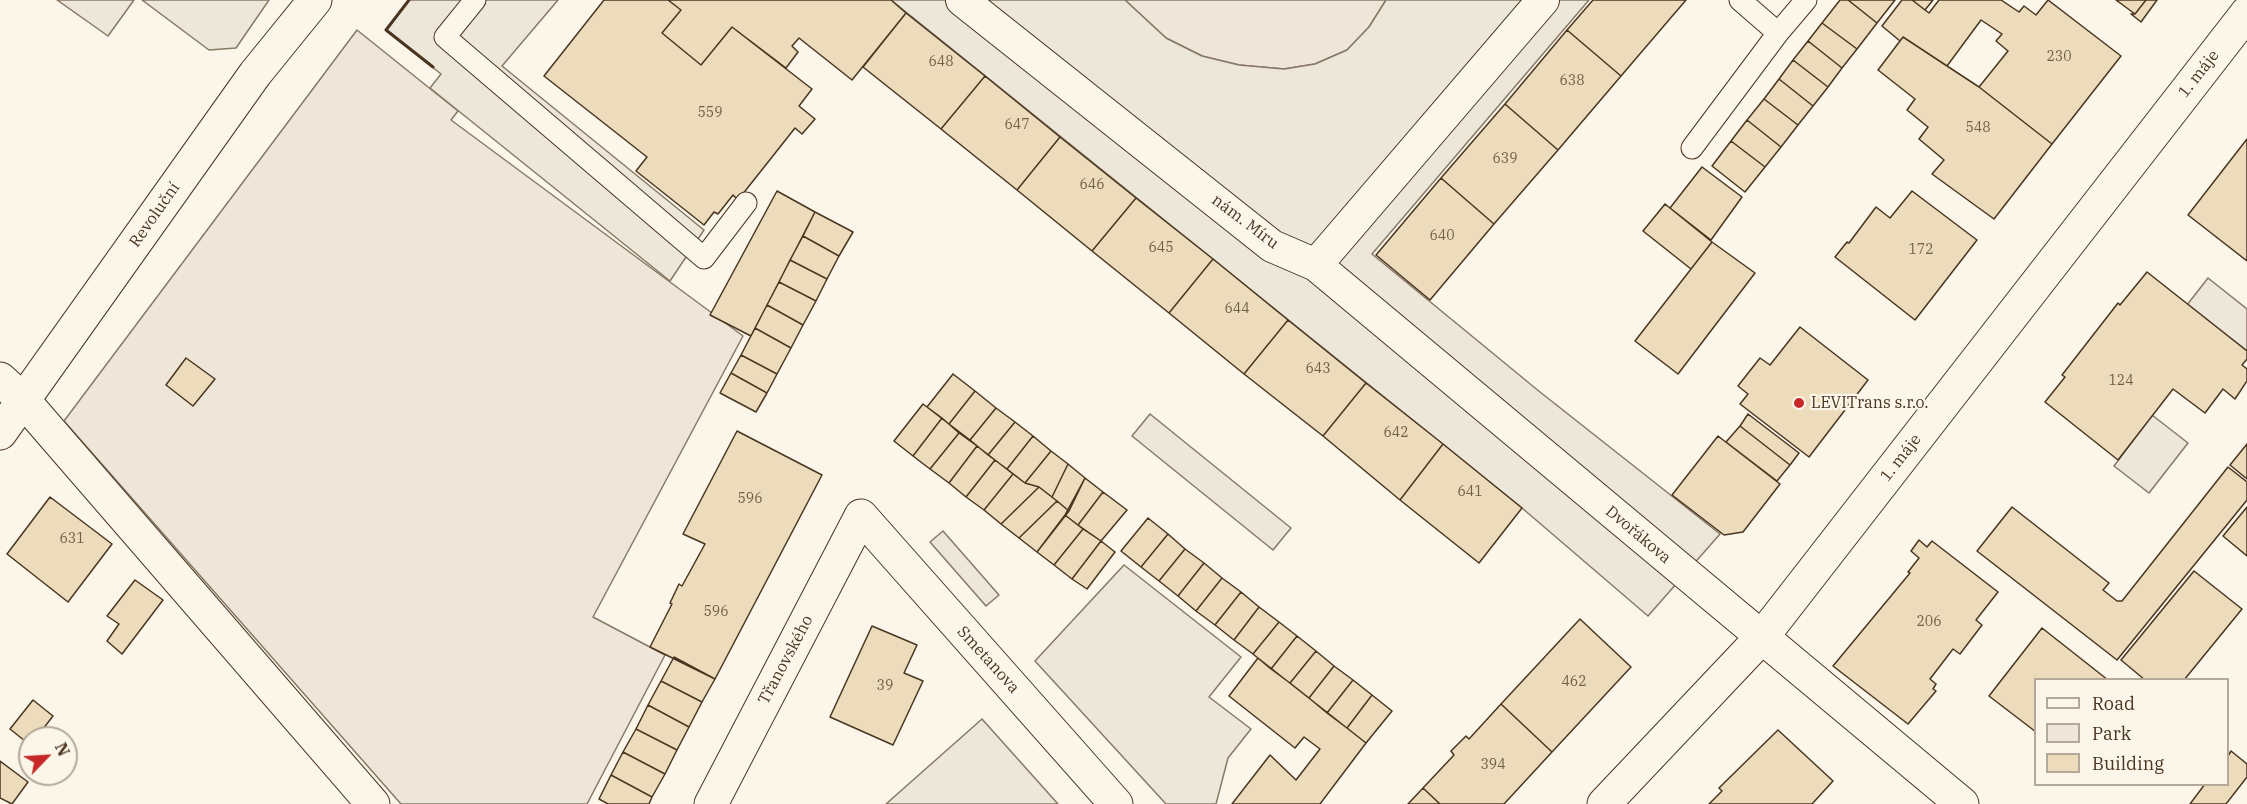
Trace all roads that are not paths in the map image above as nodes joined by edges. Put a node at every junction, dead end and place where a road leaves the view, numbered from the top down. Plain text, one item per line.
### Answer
1 (315, 0) edge
2 (475, 0) edge
3 (962, 0) edge
4 (1543, 0) edge
5 (1740, 0) edge
6 (1806, 0) edge
7 (2247, 13) edge
8 (1778, 33) junction
9 (1692, 148) dead end
10 (746, 203) dead end
11 (1316, 265) junction
12 (0, 379) edge
13 (24, 401) junction
14 (0, 433) edge
15 (861, 516) joint
16 (1762, 637) junction
17 (373, 804) edge
18 (711, 804) edge
19 (1116, 804) edge
20 (1604, 804) edge
21 (1962, 804) edge

1 - 13 street, Revoluční
2 - 10 lane
3 - 11 street, nám. Míru
4 - 11 street
5 - 8 lane
6 - 8 lane
7 - 16 street, 1. máje
8 - 9 lane
11 - 16 street, Dvořákova
12 - 13 street
13 - 14 street, Revoluční
13 - 17 street
15 - 18 street, Třanovského
15 - 19 street, Smetanova
16 - 20 street, 1. máje
16 - 21 street, Dvořákova

